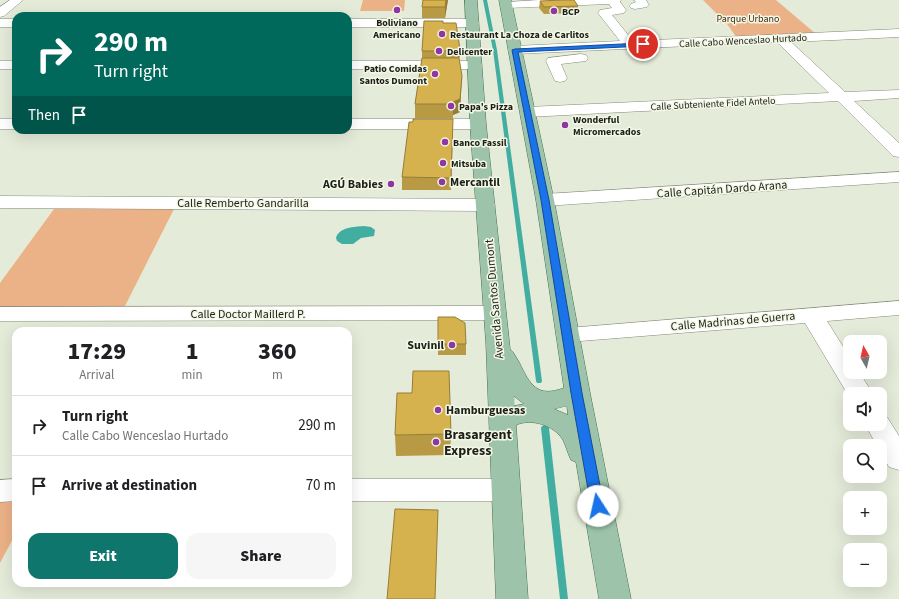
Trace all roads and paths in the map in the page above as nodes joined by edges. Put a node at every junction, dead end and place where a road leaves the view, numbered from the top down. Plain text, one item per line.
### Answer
1 (17, 0) edge
2 (471, 0) edge
3 (614, 0) edge
4 (505, 2) edge
5 (0, 13) edge
6 (0, 22) edge
7 (12, 22) edge
8 (352, 23) edge
9 (473, 23) junction
10 (899, 33) edge
11 (780, 38) junction
12 (630, 45) junction
13 (660, 48) junction
14 (515, 50) junction
15 (772, 51) dead end
16 (0, 65) edge
17 (12, 65) edge
18 (352, 65) edge
19 (475, 65) junction
20 (560, 78) dead end
21 (899, 94) edge
22 (841, 97) junction
23 (528, 112) junction
24 (0, 124) edge
25 (12, 124) edge
26 (352, 124) edge
27 (478, 124) junction
28 (899, 152) edge
29 (899, 177) edge
30 (545, 200) junction
31 (0, 202) edge
32 (486, 205) junction
33 (899, 308) edge
34 (495, 313) junction
35 (0, 314) edge
36 (812, 315) junction
37 (568, 335) junction
38 (498, 343) junction
39 (856, 387) edge
40 (577, 393) junction
41 (502, 420) junction
42 (882, 431) edge
43 (899, 460) edge
44 (0, 490) edge
45 (12, 490) edge
46 (352, 490) edge
47 (504, 490) junction
48 (595, 490) junction
49 (512, 599) edge
50 (615, 599) edge

1 - 5 street
2 - 9 main road, Avenida Santos Dumont
3 - 4 street
3 - 12 street
4 - 14 main road
6 - 7 street
8 - 9 street
9 - 19 main road, Avenida Santos Dumont
10 - 11 street, Calle Cabo Wenceslao Hurtado
11 - 13 street, Calle Cabo Wenceslao Hurtado
11 - 22 street
12 - 13 street, Calle Cabo Wenceslao Hurtado
12 - 14 street, Calle Cabo Wenceslao Hurtado
13 - 15 street
13 - 20 street
14 - 23 main road
16 - 17 street
18 - 19 street
19 - 27 main road, Avenida Santos Dumont
21 - 22 street, Calle Subteniente Fidel Antelo
22 - 23 street, Calle Subteniente Fidel Antelo
22 - 28 street
23 - 30 main road
24 - 25 street
26 - 27 street
27 - 32 main road, Avenida Santos Dumont
29 - 30 street, Calle Capitán Dardo Arana
30 - 37 main road
31 - 32 street, Calle Remberto Gandarilla
32 - 34 main road, Avenida Santos Dumont
33 - 36 street, Calle Madrinas de Guerra
34 - 35 street, Calle Doctor Maillerd P.
34 - 38 main road, Avenida Santos Dumont
36 - 37 street, Calle Madrinas de Guerra
36 - 39 street
37 - 40 main road
38 - 40 main road
38 - 41 main road, Avenida Santos Dumont
40 - 48 main road
41 - 47 main road, Avenida Santos Dumont
41 - 48 main road
42 - 43 street
44 - 45 street
46 - 47 street
47 - 49 main road, Avenida Santos Dumont
48 - 50 main road

